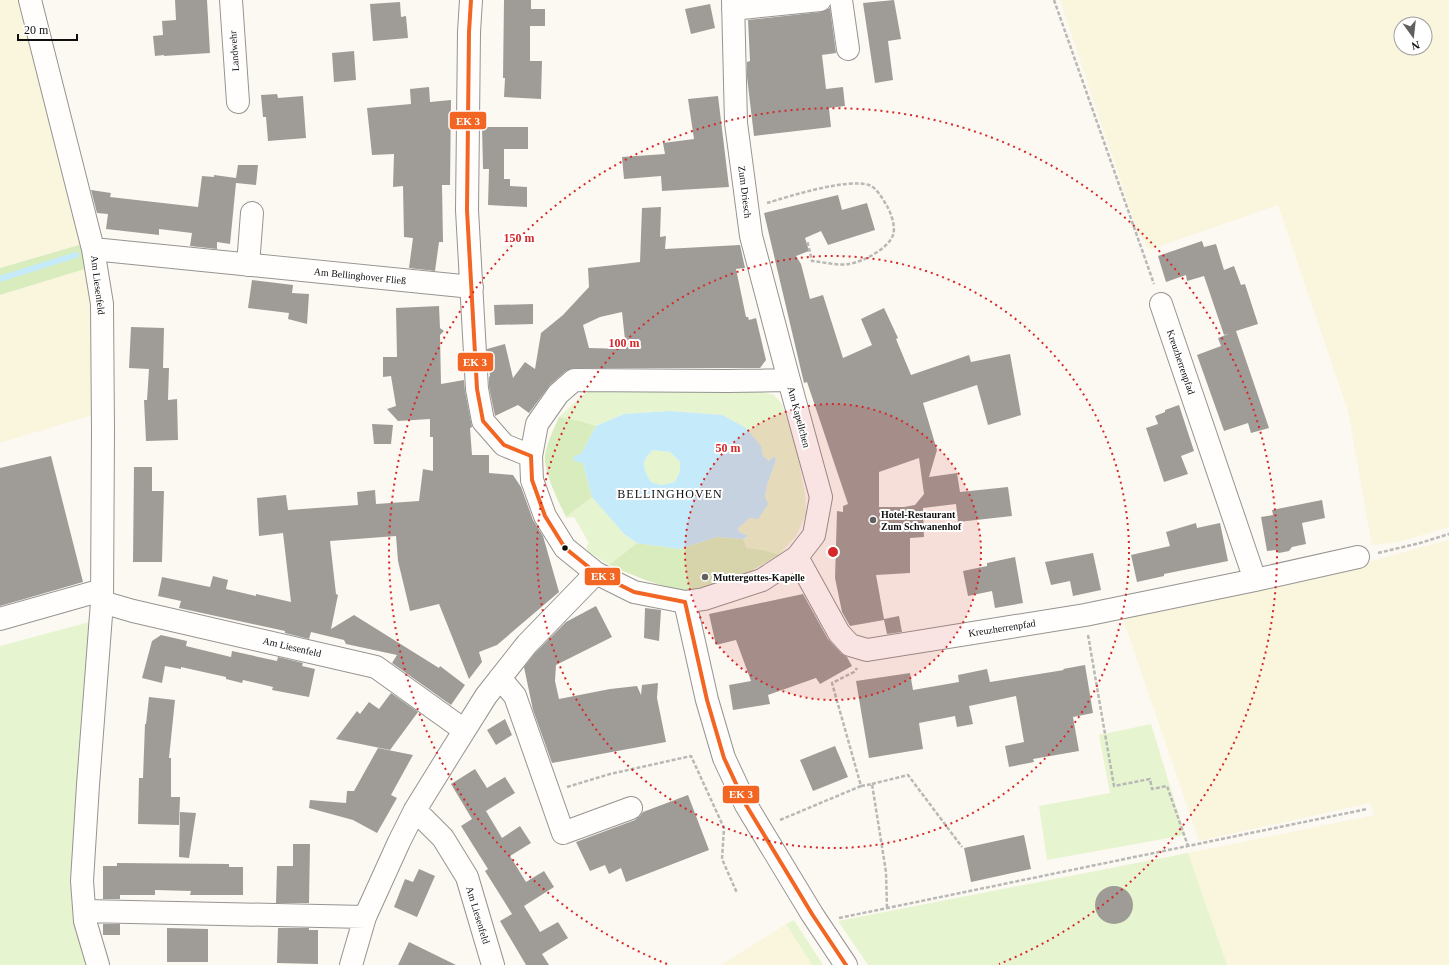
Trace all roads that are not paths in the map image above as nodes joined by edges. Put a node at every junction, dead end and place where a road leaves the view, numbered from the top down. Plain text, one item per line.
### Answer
1 (30, 0) edge
2 (231, 0) edge
3 (471, 0) edge
4 (820, 0) edge
5 (841, 0) edge
6 (733, 5) edge
7 (848, 48) dead end
8 (238, 102) dead end
9 (252, 213) dead end
10 (93, 249) junction
11 (248, 265) junction
12 (472, 287) junction
13 (1161, 304) road end
14 (789, 380) junction
15 (531, 456) junction
16 (797, 557) junction
17 (1358, 557) road end
18 (596, 573) junction
19 (1255, 580) junction
20 (102, 596) junction
21 (685, 602) junction
22 (0, 619) edge
23 (500, 678) junction
24 (464, 730) junction
25 (631, 808) dead end
26 (415, 810) junction
27 (85, 911) junction
28 (365, 917) junction
29 (98, 965) edge
30 (351, 965) edge
31 (493, 965) edge
32 (846, 965) edge

1 - 10 street, Am Liesenfeld
2 - 8 street, Landwehr
3 - 12 street
4 - 6 street
5 - 7 street
6 - 14 street, Zum Driesch
9 - 11 street
10 - 11 street, Am Bellinghover Fließ
10 - 20 street, Am Liesenfeld
11 - 12 street, Am Bellinghover Fließ
12 - 15 street
13 - 19 street, Kreuzherrenpfad
14 - 15 street, Am Kapellchen
14 - 16 street, Am Kapellchen
15 - 18 street, Am Kapellchen
16 - 19 street, Kreuzherrenpfad
16 - 21 street, Am Kapellchen
17 - 19 street, Kreuzherrenpfad
18 - 21 street, Am Kapellchen
18 - 23 street
20 - 22 street
20 - 24 street, Am Liesenfeld
20 - 27 street, Am Liesenfeld
21 - 32 street
23 - 24 street
23 - 25 street
24 - 26 street
26 - 28 street
26 - 31 street, Am Liesenfeld
27 - 28 street
27 - 29 street, Am Liesenfeld
28 - 30 street

